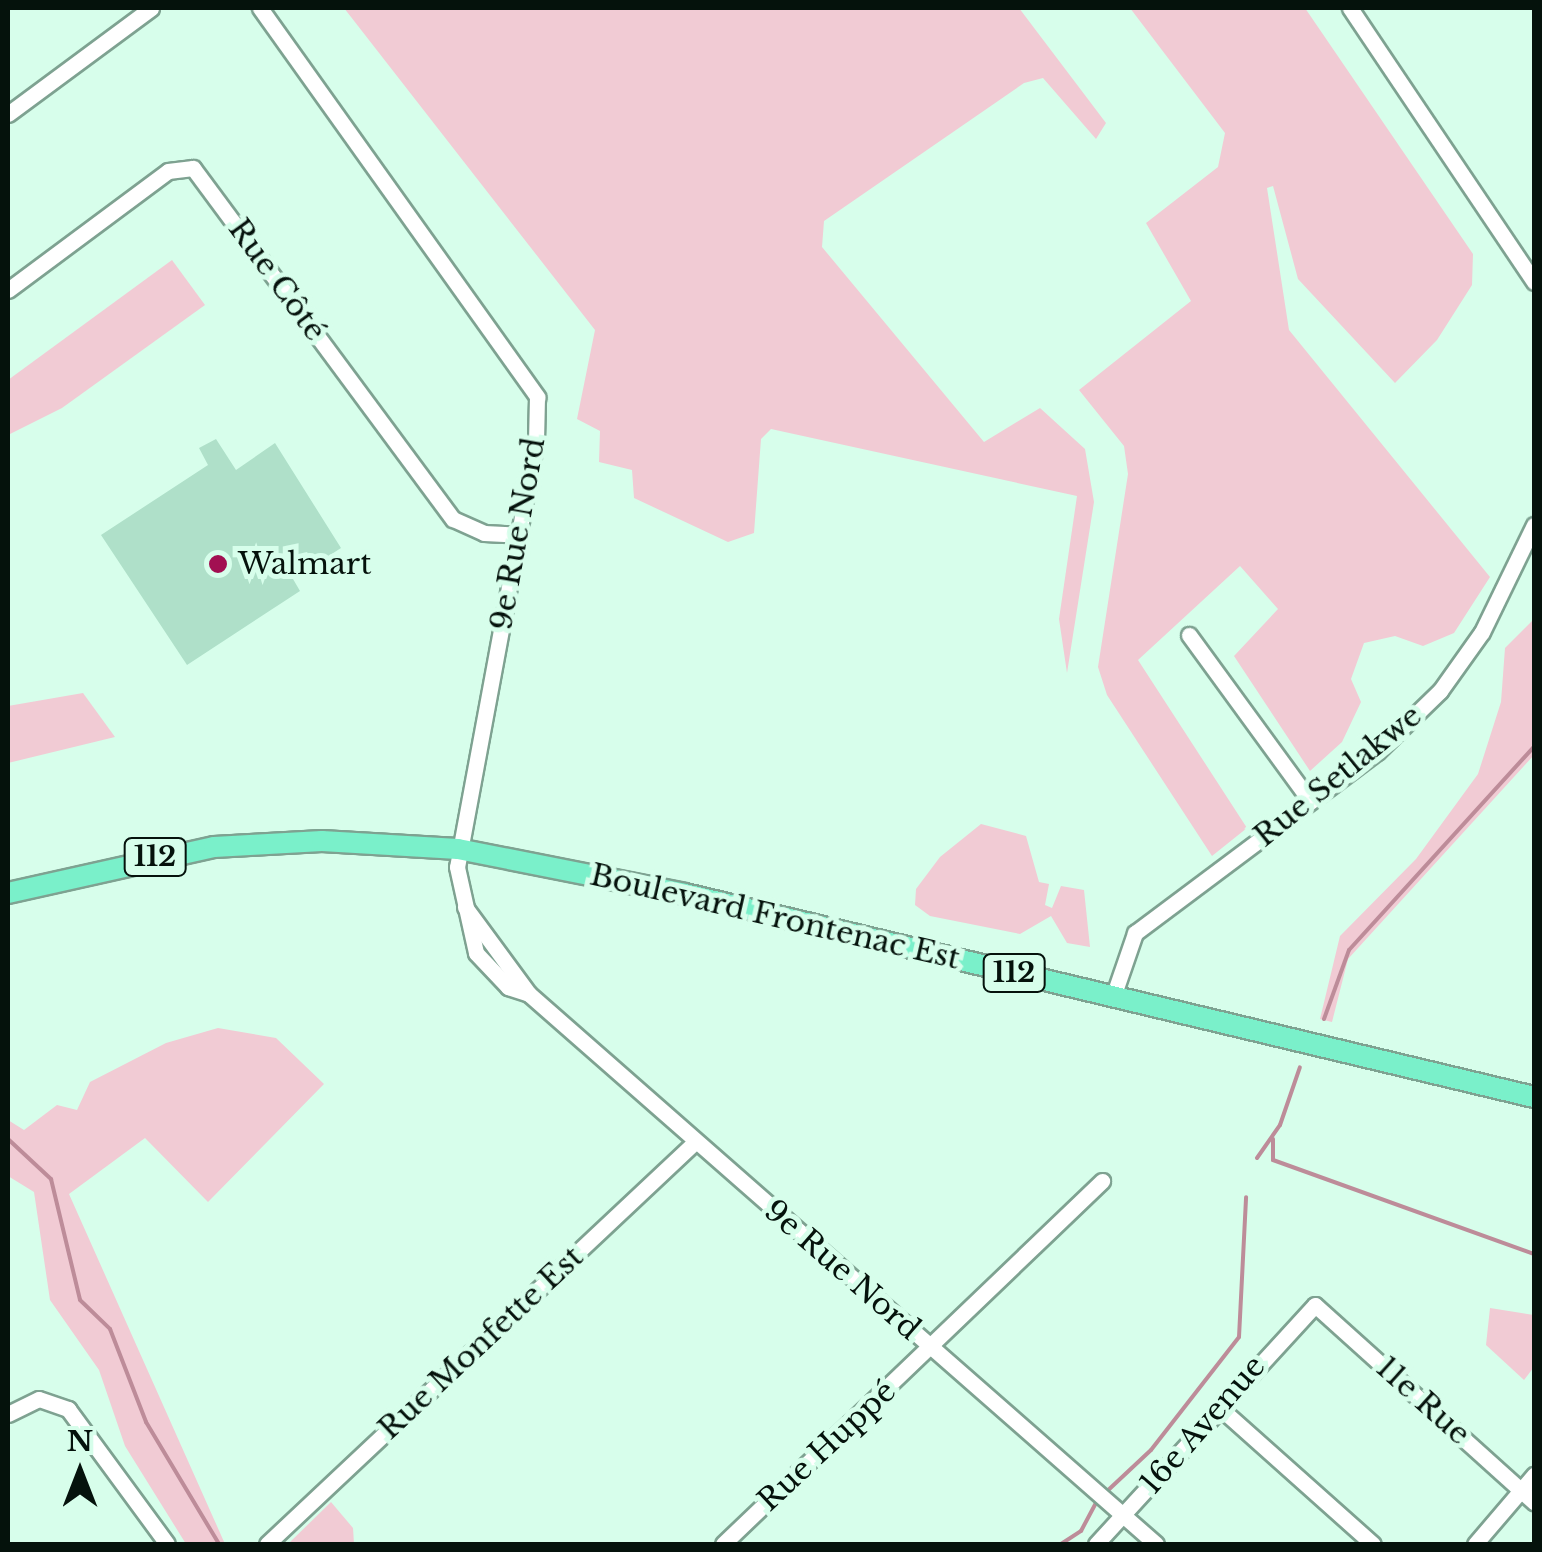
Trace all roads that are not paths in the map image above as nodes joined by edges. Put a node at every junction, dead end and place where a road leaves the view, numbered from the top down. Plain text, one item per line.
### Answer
1 (151, 8) edge
2 (260, 8) edge
3 (1350, 8) edge
4 (8, 114) edge
5 (1534, 282) edge
6 (8, 290) edge
7 (1534, 524) edge
8 (519, 535) junction
9 (1189, 635) dead end
10 (1310, 801) junction
11 (458, 848) junction
12 (8, 893) edge
13 (1113, 997) junction
14 (1534, 1097) edge
15 (695, 1142) junction
16 (1102, 1181) dead end
17 (1310, 1306) joint
18 (932, 1347) junction
19 (1219, 1407) junction
20 (8, 1414) edge
21 (1534, 1475) edge
22 (1522, 1490) junction
23 (1534, 1502) edge
24 (1123, 1515) junction
25 (167, 1544) edge
26 (267, 1544) edge
27 (723, 1544) edge
28 (1096, 1544) edge
29 (1156, 1544) edge
30 (1374, 1544) edge
31 (1475, 1544) edge

1 - 4 street
2 - 8 street, 9e Rue Nord
3 - 5 street
6 - 8 street, Rue Côté
7 - 10 street, Rue Setlakwe
8 - 11 street, 9e Rue Nord
9 - 10 street
10 - 13 street, Rue Setlakwe
11 - 12 main road, Boulevard Frontenac Est / 112
11 - 13 main road, Boulevard Frontenac Est / 112
11 - 15 street, 9e Rue Nord
13 - 14 main road, Boulevard Frontenac Est / 112
15 - 18 street, 9e Rue Nord
15 - 26 street, Rue Monfette Est
16 - 18 street, Rue Huppé
17 - 19 street, 16e Avenue
17 - 22 street, 11e Rue
18 - 24 street, 9e Rue Nord
18 - 27 street, Rue Huppé
19 - 24 street, 16e Avenue
19 - 30 street
20 - 25 street
21 - 22 street
22 - 23 street, 11e Rue
22 - 31 street
24 - 28 street, 16e Avenue
24 - 29 street, 9e Rue Nord

